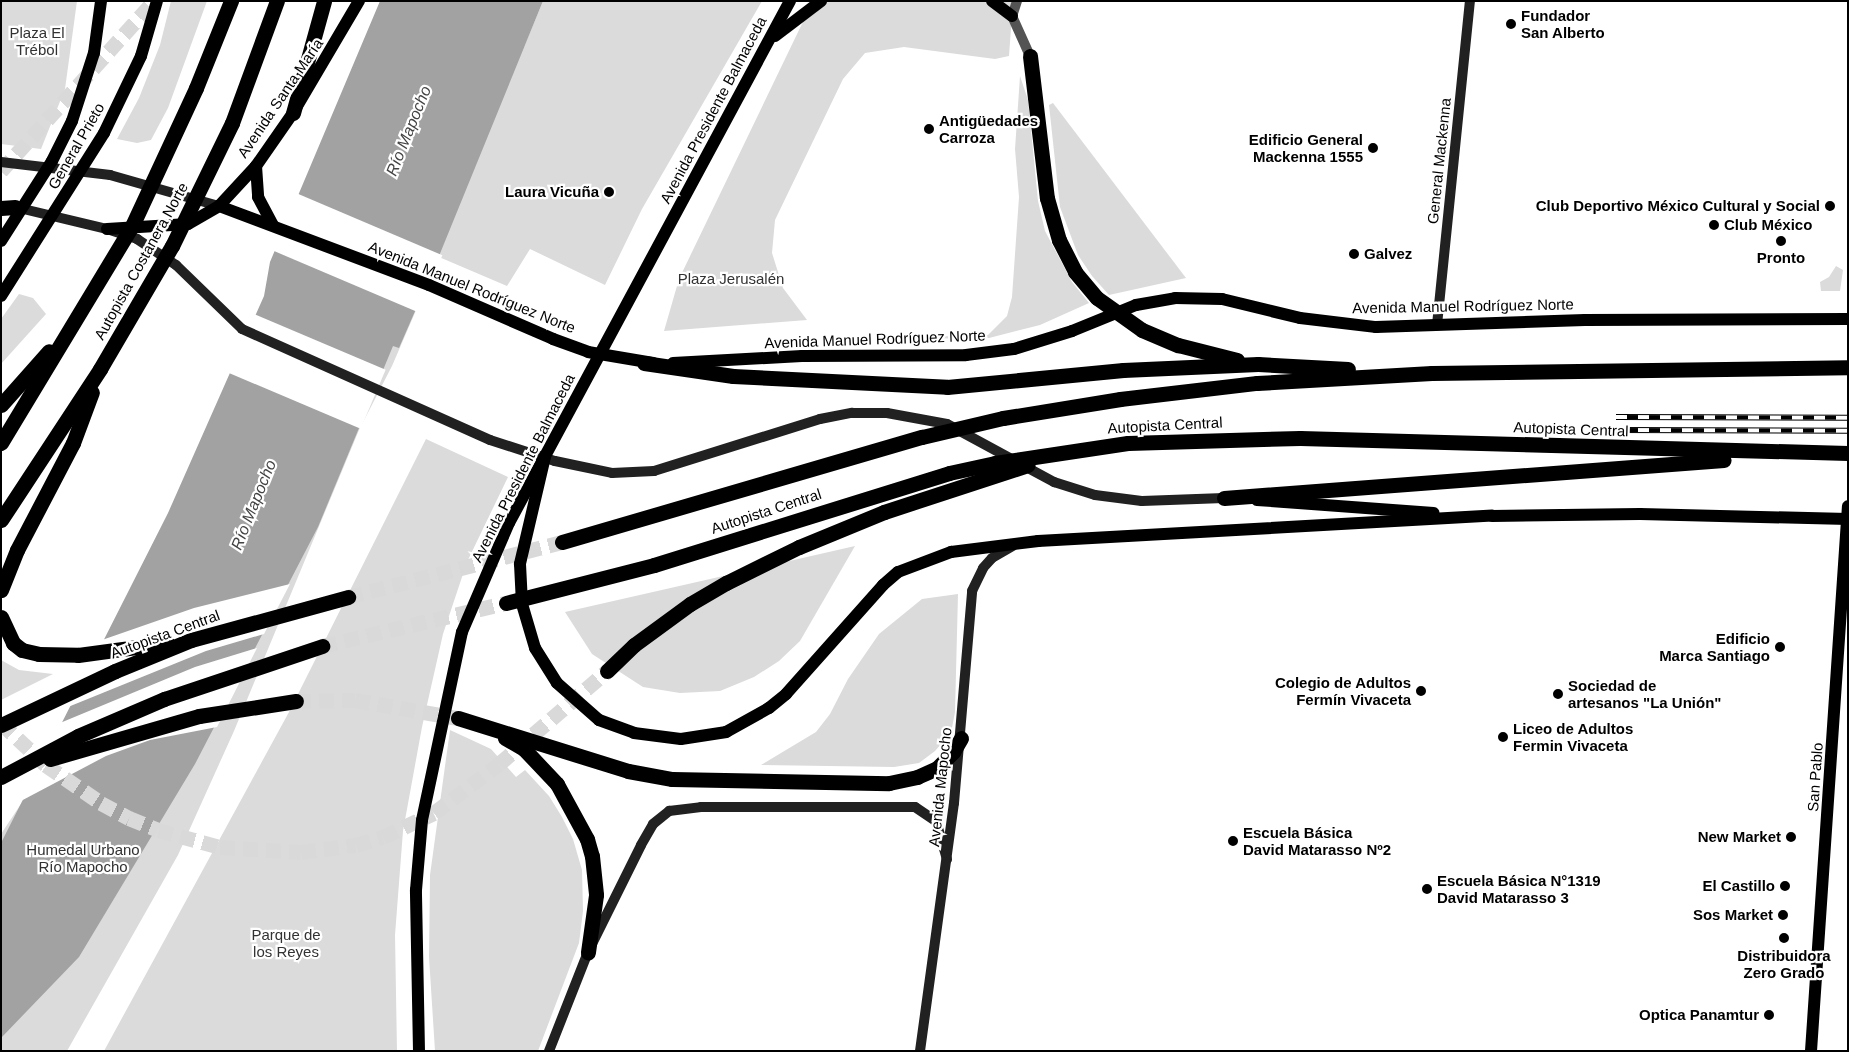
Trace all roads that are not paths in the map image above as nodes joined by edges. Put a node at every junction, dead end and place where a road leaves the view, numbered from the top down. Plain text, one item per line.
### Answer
1 (101, 1) edge
2 (157, 1) edge
3 (231, 1) edge
4 (277, 1) edge
5 (324, 1) edge
6 (359, 1) edge
7 (790, 1) edge
8 (821, 1) edge
9 (992, 1) edge
10 (1017, 1) edge
11 (1470, 1) edge
12 (1012, 16) junction
13 (768, 42) junction
14 (1030, 56) joint
15 (293, 113) junction
16 (1, 162) edge
17 (256, 166) junction
18 (219, 206) junction
19 (6, 207) edge
20 (277, 226) junction
21 (102, 228) junction
22 (1, 241) edge
23 (2, 295) edge
24 (78, 318) junction
25 (1848, 319) edge
26 (1436, 324) junction
27 (644, 363) junction
28 (1258, 364) junction
29 (1848, 367) edge
30 (100, 368) junction
31 (1432, 373) junction
32 (1, 405) edge
33 (1, 443) edge
34 (1078, 449) junction
35 (1793, 454) junction
36 (1848, 454) edge
37 (545, 457) junction
38 (1224, 498) junction
39 (1847, 514) edge
40 (1492, 516) junction
41 (1, 520) edge
42 (562, 542) tunnel mouth
43 (1016, 544) junction
44 (1, 590) edge
45 (348, 598) tunnel mouth
46 (506, 603) tunnel mouth
47 (1, 617) edge
48 (191, 640) junction
49 (322, 646) tunnel mouth
50 (607, 671) tunnel mouth
51 (296, 701) tunnel mouth
52 (458, 718) tunnel mouth
53 (1, 725) edge
54 (481, 725) junction
55 (961, 738) junction
56 (30, 763) junction
57 (1, 777) edge
58 (947, 859) junction
59 (588, 952) junction
60 (418, 1051) edge
61 (549, 1051) edge
62 (920, 1051) edge
63 (1811, 1051) edge

1 - 22 main road, General Prieto
2 - 23 main road, General Prieto
3 - 24 highway, Autopista Costanera Norte
4 - 30 highway, Autopista Costanera Norte
5 - 15 highway
6 - 15 main road, Avenida Santa María
7 - 13 main road, Avenida Presidente Balmaceda
8 - 13 main road
9 - 12 main road
10 - 12 street
11 - 26 main road, General Mackenna
12 - 14 street
13 - 37 main road, Avenida Presidente Balmaceda
14 - 28 highway
15 - 17 main road, Avenida Santa María
16 - 18 main road
17 - 18 main road, Avenida Santa María
17 - 20 main road
18 - 20 main road, Avenida Manuel Rodríguez Norte
18 - 21 main road, Avenida Santa María
19 - 21 main road
20 - 27 main road, Avenida Manuel Rodríguez Norte
21 - 38 main road
24 - 32 highway
24 - 33 highway, Autopista Costanera Norte
25 - 26 main road, Avenida Manuel Rodríguez Norte
26 - 27 main road, Avenida Manuel Rodríguez Norte
27 - 28 highway
28 - 31 highway
29 - 31 highway, Autopista Central
30 - 41 highway, Autopista Costanera Norte
30 - 44 highway
31 - 42 highway, Autopista Central
34 - 35 highway, Autopista Central
34 - 46 highway, Autopista Central
34 - 50 highway
35 - 36 highway, Autopista Central
35 - 38 highway
37 - 43 main road
37 - 60 main road, Avenida Presidente Balmaceda
38 - 40 main road
39 - 40 main road
39 - 63 main road, San Pablo
40 - 43 main road
43 - 55 main road, Avenida Mapocho
45 - 48 highway, Autopista Central
47 - 48 highway
48 - 53 highway, Autopista Central
49 - 56 highway
51 - 56 highway
52 - 54 highway
54 - 55 highway
54 - 59 highway
55 - 58 main road, Avenida Mapocho
56 - 57 highway
58 - 59 main road
58 - 62 main road, Avenida Mapocho
59 - 61 main road

